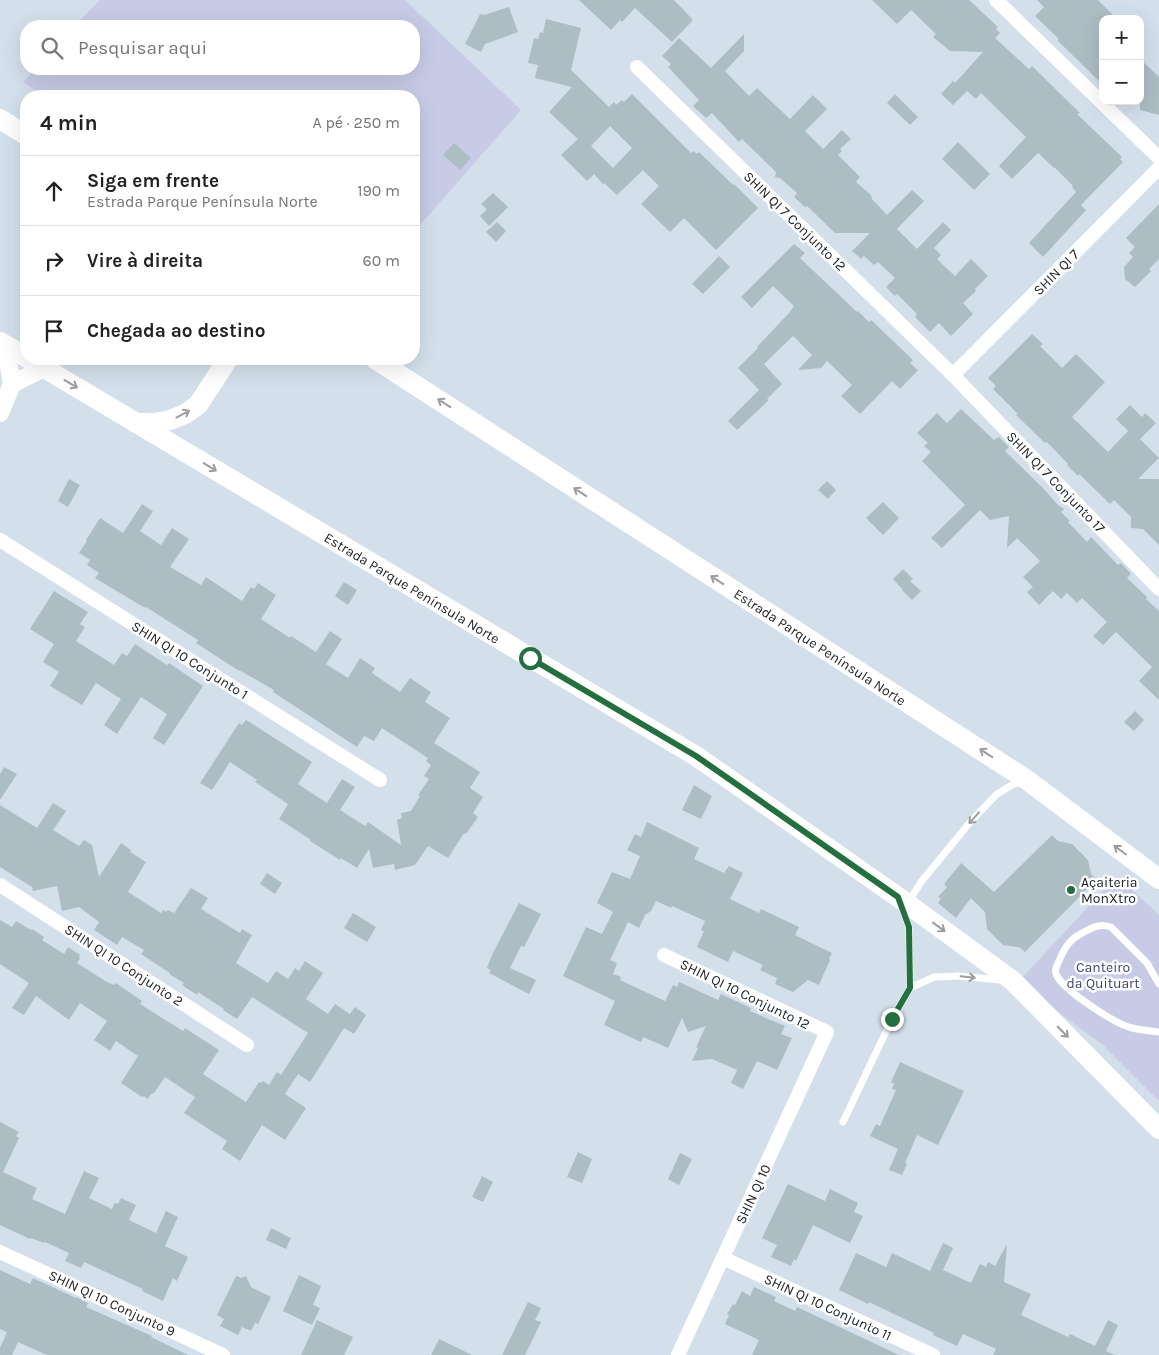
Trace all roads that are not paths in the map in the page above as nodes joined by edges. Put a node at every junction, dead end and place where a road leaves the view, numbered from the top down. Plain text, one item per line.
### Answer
1 (996, 0) edge
2 (638, 68) dead end
3 (0, 118) edge
4 (20, 131) edge
5 (1159, 158) edge
6 (1159, 168) edge
7 (3, 343) edge
8 (20, 353) edge
9 (29, 365) edge
10 (40, 365) edge
11 (224, 365) edge
12 (384, 365) edge
13 (953, 375) junction
14 (12, 384) junction
15 (0, 413) edge
16 (136, 422) junction
17 (0, 540) edge
18 (1159, 589) edge
19 (380, 780) dead end
20 (1026, 780) junction
21 (1159, 879) edge
22 (0, 885) edge
23 (902, 900) junction
24 (664, 955) dead end
25 (1013, 982) junction
26 (1159, 984) edge
27 (910, 988) junction
28 (826, 1032) joint
29 (1159, 1032) edge
30 (247, 1045) dead end
31 (843, 1122) dead end
32 (1159, 1129) edge
33 (0, 1252) edge
34 (723, 1258) junction
35 (224, 1355) edge
36 (678, 1355) edge
37 (933, 1355) edge

1 - 5 street
2 - 13 street, SHIN QI 7 Conjunto 12
3 - 4 main road
6 - 13 street, SHIN QI 7
7 - 8 main road, Estrada Parque Península Norte
7 - 14 street
9 - 14 street
10 -> 16 main road, Estrada Parque Península Norte
16 -> 11 main road
20 -> 12 main road, Estrada Parque Península Norte
13 - 18 street, SHIN QI 7 Conjunto 17
14 - 15 street
16 -> 23 main road, Estrada Parque Península Norte
17 - 19 street, SHIN QI 10 Conjunto 1
21 -> 20 main road, Estrada Parque Península Norte
20 -> 23 lane
22 - 30 street, SHIN QI 10 Conjunto 2
23 -> 25 main road, Estrada Parque Península Norte
23 - 27 lane
24 - 28 street, SHIN QI 10 Conjunto 12
27 -> 25 lane
25 -> 32 main road, Estrada Parque Península Norte
26 - 29 lane
27 - 31 lane
28 - 34 street, SHIN QI 10
33 - 35 street, SHIN QI 10 Conjunto 9
34 - 36 street, SHIN QI 10
34 - 37 street, SHIN QI 10 Conjunto 11

